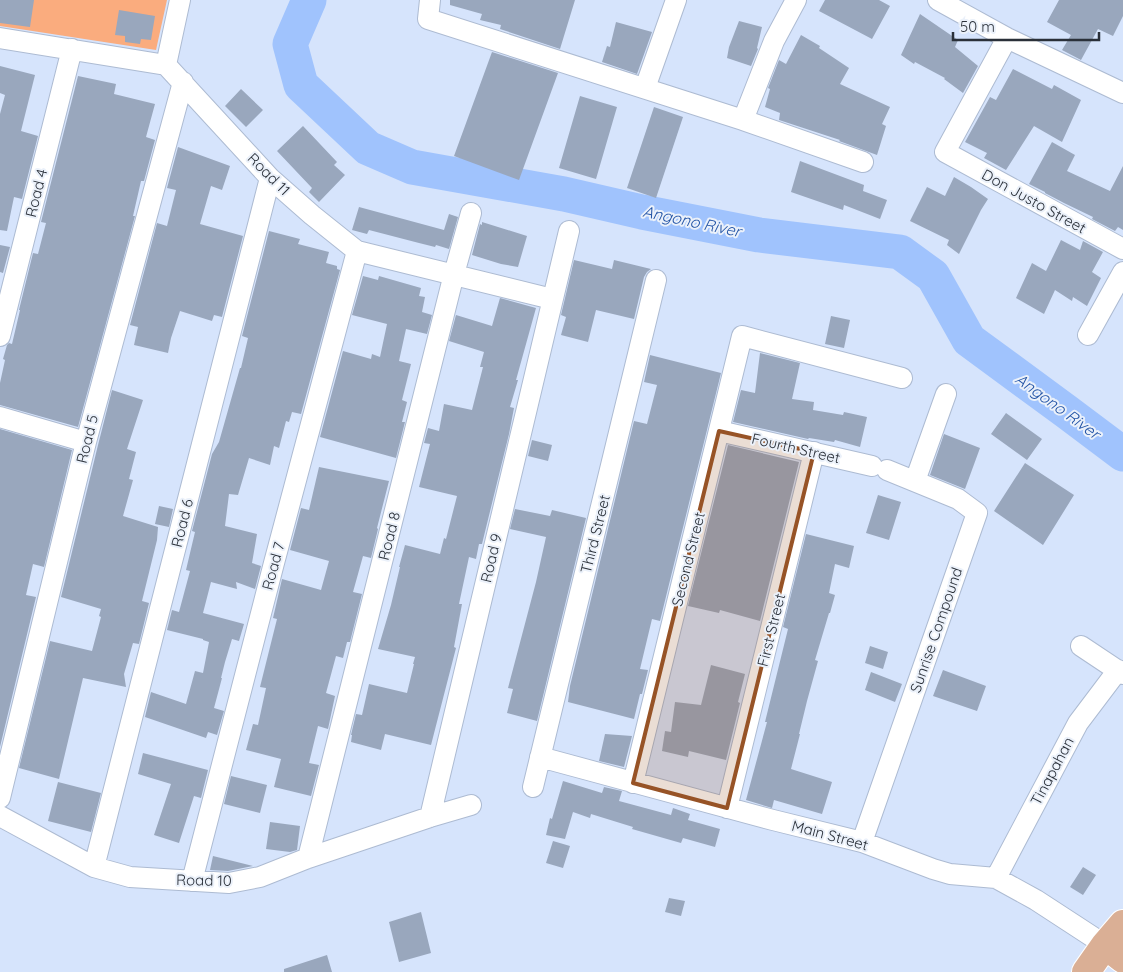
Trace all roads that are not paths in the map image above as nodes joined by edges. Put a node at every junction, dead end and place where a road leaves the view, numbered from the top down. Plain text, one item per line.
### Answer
1 (180, 0) edge
2 (430, 0) edge
3 (796, 0) edge
4 (938, 0) edge
5 (674, 1) edge
6 (0, 38) edge
7 (1007, 38) junction
8 (72, 50) junction
9 (166, 65) junction
10 (183, 82) junction
11 (645, 88) junction
12 (1123, 93) edge
13 (743, 120) junction
14 (863, 162) dead end
15 (270, 178) junction
16 (471, 213) dead end
17 (568, 231) dead end
18 (1123, 249) edge
19 (357, 251) junction
20 (1123, 272) edge
21 (454, 274) junction
22 (656, 280) dead end
23 (552, 299) junction
24 (1088, 335) dead end
25 (0, 336) edge
26 (902, 378) dead end
27 (946, 394) dead end
28 (0, 417) edge
29 (719, 431) junction
30 (86, 442) junction
31 (814, 452) junction
32 (879, 468) joint
33 (915, 481) junction
34 (1082, 646) dead end
35 (1120, 672) edge
36 (540, 757) junction
37 (633, 782) junction
38 (533, 787) dead end
39 (0, 798) edge
40 (471, 805) dead end
41 (727, 808) junction
42 (0, 816) edge
43 (430, 817) junction
44 (862, 842) junction
45 (308, 858) junction
46 (94, 867) junction
47 (996, 878) junction
48 (192, 881) junction
49 (1123, 924) edge
50 (1114, 952) edge
51 (1086, 972) edge

1 - 9 street
2 - 11 street
3 - 13 street
4 - 7 street
5 - 11 street
6 - 8 street
7 - 12 street
7 - 18 street, Don Justo Street
8 - 9 street
8 - 25 street, Road 4
9 - 10 street, Road 11
10 - 15 street, Road 11
10 - 30 street, Road 5
11 - 13 street
13 - 14 street
15 - 19 street, Road 11
15 - 46 street, Road 6
16 - 21 street, Road 8
17 - 23 street, Road 9
19 - 21 street, Road 11
19 - 48 street, Road 7
20 - 24 street
21 - 23 street, Road 11
21 - 45 street, Road 8
22 - 36 street, Third Street
23 - 43 street, Road 9
26 - 29 street, Second Street
27 - 33 street
28 - 30 street
29 - 31 street, Fourth Street
29 - 37 street, Second Street
30 - 39 street, Road 5
31 - 32 street, Fourth Street
31 - 41 street, First Street
32 - 33 street, Sunrise Compound
33 - 44 street, Sunrise Compound
34 - 35 street
35 - 47 street, Tinapahan
36 - 37 street, Main Street
36 - 38 street, Third Street
37 - 41 street, Main Street
40 - 43 street, Road 10
41 - 44 street, Main Street
42 - 46 street, Road 10
43 - 45 street, Road 10
44 - 47 street, Main Street
45 - 48 street, Road 10
46 - 48 street, Road 10
47 - 50 street, Main Street
49 - 50 main road
50 - 51 main road

